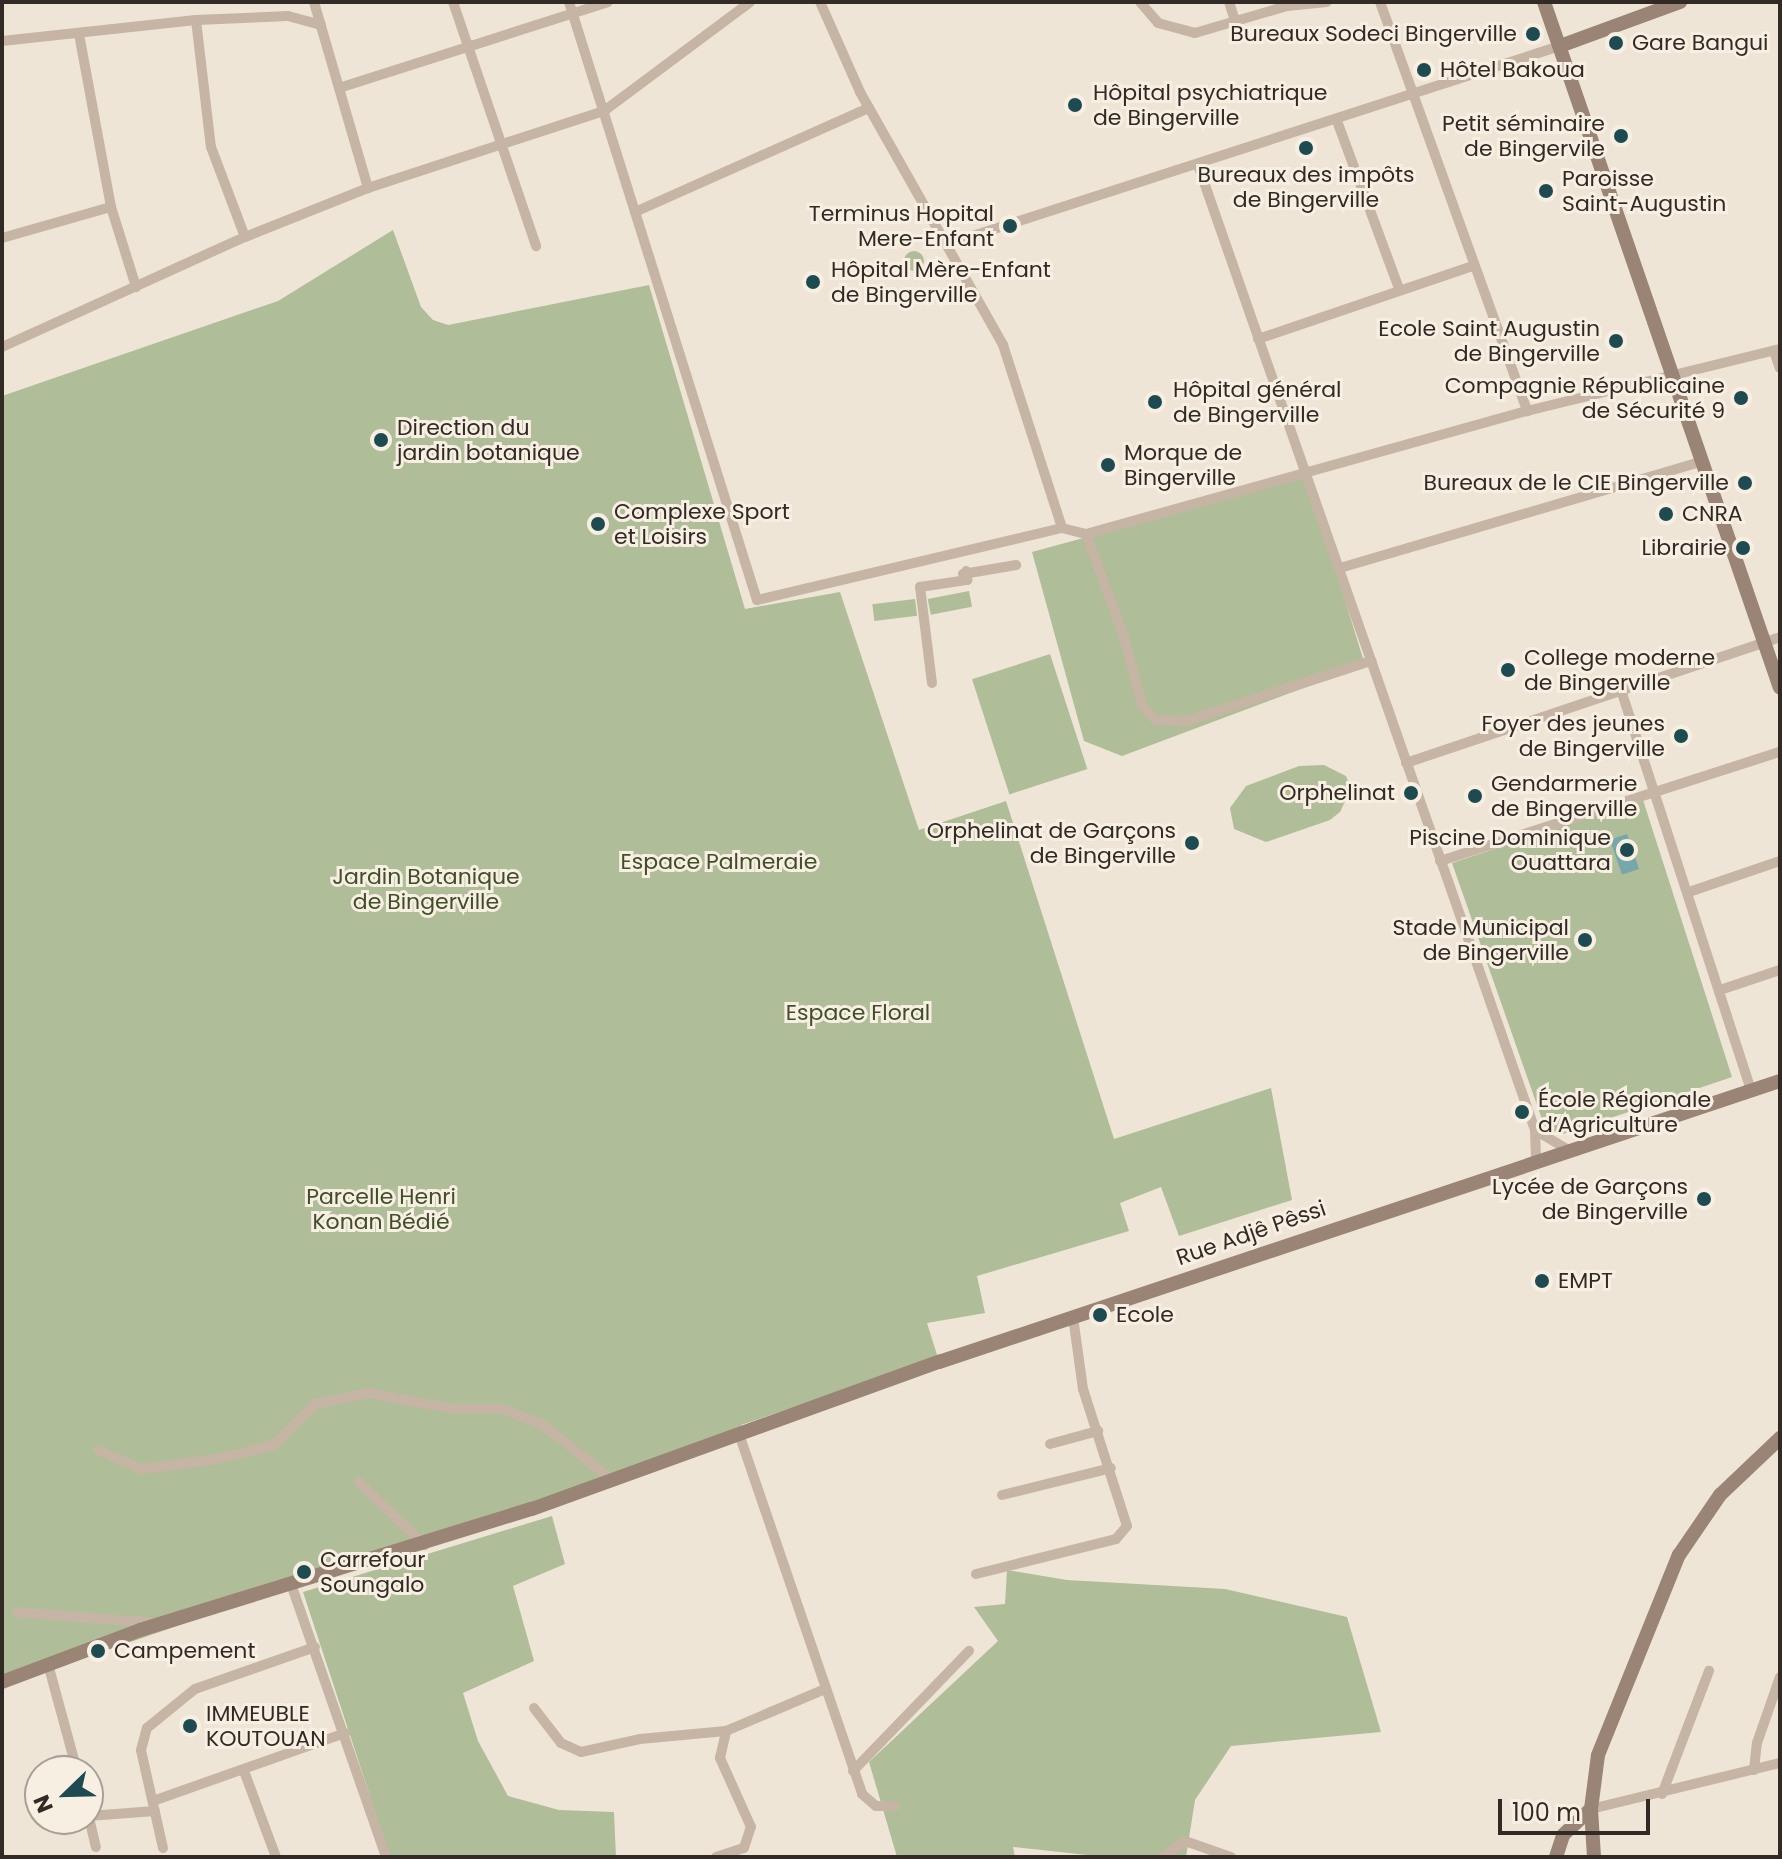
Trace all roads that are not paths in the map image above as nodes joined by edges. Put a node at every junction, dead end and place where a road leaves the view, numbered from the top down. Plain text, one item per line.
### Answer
1 (314, 2) edge
2 (453, 2) edge
3 (569, 2) edge
4 (608, 2) edge
5 (750, 2) edge
6 (820, 2) edge
7 (1140, 2) edge
8 (1229, 2) edge
9 (1327, 2) edge
10 (1380, 2) edge
11 (1544, 2) edge
12 (1679, 2) edge
13 (1286, 4) edge
14 (572, 14) junction
15 (196, 20) junction
16 (1235, 21) junction
17 (321, 25) junction
18 (79, 34) junction
19 (2, 41) edge
20 (1560, 46) junction
21 (468, 47) junction
22 (339, 88) junction
23 (1412, 97) junction
24 (869, 108) junction
25 (604, 111) junction
26 (1337, 121) junction
27 (503, 146) junction
28 (1198, 165) junction
29 (368, 188) junction
30 (111, 207) junction
31 (635, 212) junction
32 (245, 237) junction
33 (2, 238) edge
34 (948, 244) junction
35 (536, 246) dead end
36 (1472, 266) junction
37 (136, 287) junction
38 (1399, 289) junction
39 (1258, 339) junction
40 (2, 347) edge
41 (1777, 350) edge
42 (1780, 368) edge
43 (1673, 374) junction
44 (1527, 411) junction
45 (1703, 461) junction
46 (1303, 474) junction
47 (1062, 528) junction
48 (1086, 534) junction
49 (1016, 565) dead end
50 (1340, 568) junction
51 (1780, 637) edge
52 (1765, 642) junction
53 (1371, 661) junction
54 (932, 683) dead end
55 (1780, 688) edge
56 (1621, 690) junction
57 (1780, 752) edge
58 (1406, 763) junction
59 (1655, 790) junction
60 (1440, 861) junction
61 (1780, 861) edge
62 (1689, 892) junction
63 (1780, 970) edge
64 (1720, 990) junction
65 (1780, 1081) edge
66 (1751, 1091) junction
67 (1535, 1130) junction
68 (1568, 1150) junction
69 (1536, 1161) junction
70 (1073, 1317) junction
71 (738, 1431) junction
72 (1098, 1431) junction
73 (1780, 1438) edge
74 (1050, 1444) dead end
75 (98, 1450) dead end
76 (1111, 1468) junction
77 (611, 1479) junction
78 (359, 1482) dead end
79 (1002, 1495) dead end
80 (424, 1545) junction
81 (976, 1574) dead end
82 (291, 1584) junction
83 (17, 1612) dead end
84 (163, 1623) junction
85 (315, 1647) junction
86 (969, 1651) dead end
87 (48, 1664) junction
88 (1709, 1671) dead end
89 (1780, 1677) edge
90 (2, 1682) edge
91 (825, 1689) junction
92 (534, 1708) dead end
93 (726, 1731) junction
94 (345, 1733) junction
95 (73, 1755) edge
96 (1780, 1763) edge
97 (1754, 1770) junction
98 (244, 1771) junction
99 (853, 1771) junction
100 (1662, 1794) junction
101 (154, 1806) junction
102 (895, 1806) dead end
103 (1591, 1809) junction
104 (104, 1812) edge
105 (93, 1835) edge
106 (96, 1847) dead end
107 (163, 1848) dead end
108 (276, 1857) edge
109 (386, 1857) edge
110 (716, 1857) edge
111 (1163, 1857) edge
112 (1231, 1857) edge
113 (1556, 1857) edge
114 (1594, 1857) edge

1 - 17 street
2 - 21 street
3 - 14 street
4 - 14 street
5 - 25 street
6 - 24 street
7 - 16 street
8 - 16 street
9 - 13 street
10 - 23 street
11 - 20 street
12 - 20 street
13 - 16 street
14 - 21 street
14 - 25 street
15 - 17 street
15 - 18 street
15 - 32 street
17 - 22 street
18 - 19 street
18 - 30 street
20 - 23 street
20 - 43 street
21 - 22 street
21 - 27 street
22 - 29 street
23 - 26 street
23 - 36 street
24 - 31 street
24 - 34 street
25 - 27 street
25 - 31 street
26 - 28 street
26 - 38 street
27 - 29 street
27 - 35 street
28 - 34 street
28 - 39 street
29 - 32 street
30 - 33 street
30 - 37 street
31 - 47 street
32 - 37 street
34 - 47 street
36 - 38 street
36 - 44 street
37 - 40 street
38 - 39 street
39 - 46 street
41 - 42 street
41 - 43 street
43 - 44 street
43 - 45 street
44 - 46 street
45 - 50 street
45 - 52 street
46 - 48 street
46 - 50 street
47 - 48 street
48 - 53 street
49 - 54 street
50 - 53 street
51 - 52 street
52 - 55 street
52 - 56 street
53 - 58 street
56 - 58 street
56 - 59 street
57 - 59 street
58 - 60 street
59 - 60 street
59 - 62 street
60 - 67 street
61 - 62 street
62 - 64 street
63 - 64 street
64 - 66 street
65 - 66 street, Rue Adjê Pêssi
66 - 68 street, Rue Adjê Pêssi
67 - 68 street
67 - 69 street
68 - 69 street, Rue Adjê Pêssi
69 - 70 street, Rue Adjê Pêssi
70 - 71 street, Rue Adjê Pêssi
70 - 72 street
71 - 77 street, Rue Adjê Pêssi
71 - 91 street
72 - 74 street
72 - 76 street
73 - 103 street
75 - 77 street
76 - 79 street
76 - 81 street
77 - 80 street, Rue Adjê Pêssi
78 - 80 street
80 - 82 street, Rue Adjê Pêssi
82 - 84 street, Rue Adjê Pêssi
82 - 85 street
83 - 84 street
84 - 87 street, Rue Adjê Pêssi
85 - 94 street
85 - 101 street
86 - 99 street
87 - 90 street, Rue Adjê Pêssi
87 - 95 street
88 - 100 street
89 - 97 street
91 - 93 street
91 - 99 street
92 - 93 street
93 - 110 street
94 - 98 street
94 - 109 street
96 - 97 street
97 - 100 street
98 - 101 street
98 - 108 street
99 - 102 street
100 - 103 street
101 - 104 street
101 - 107 street
103 - 113 street
103 - 114 street
105 - 106 street
111 - 112 street

